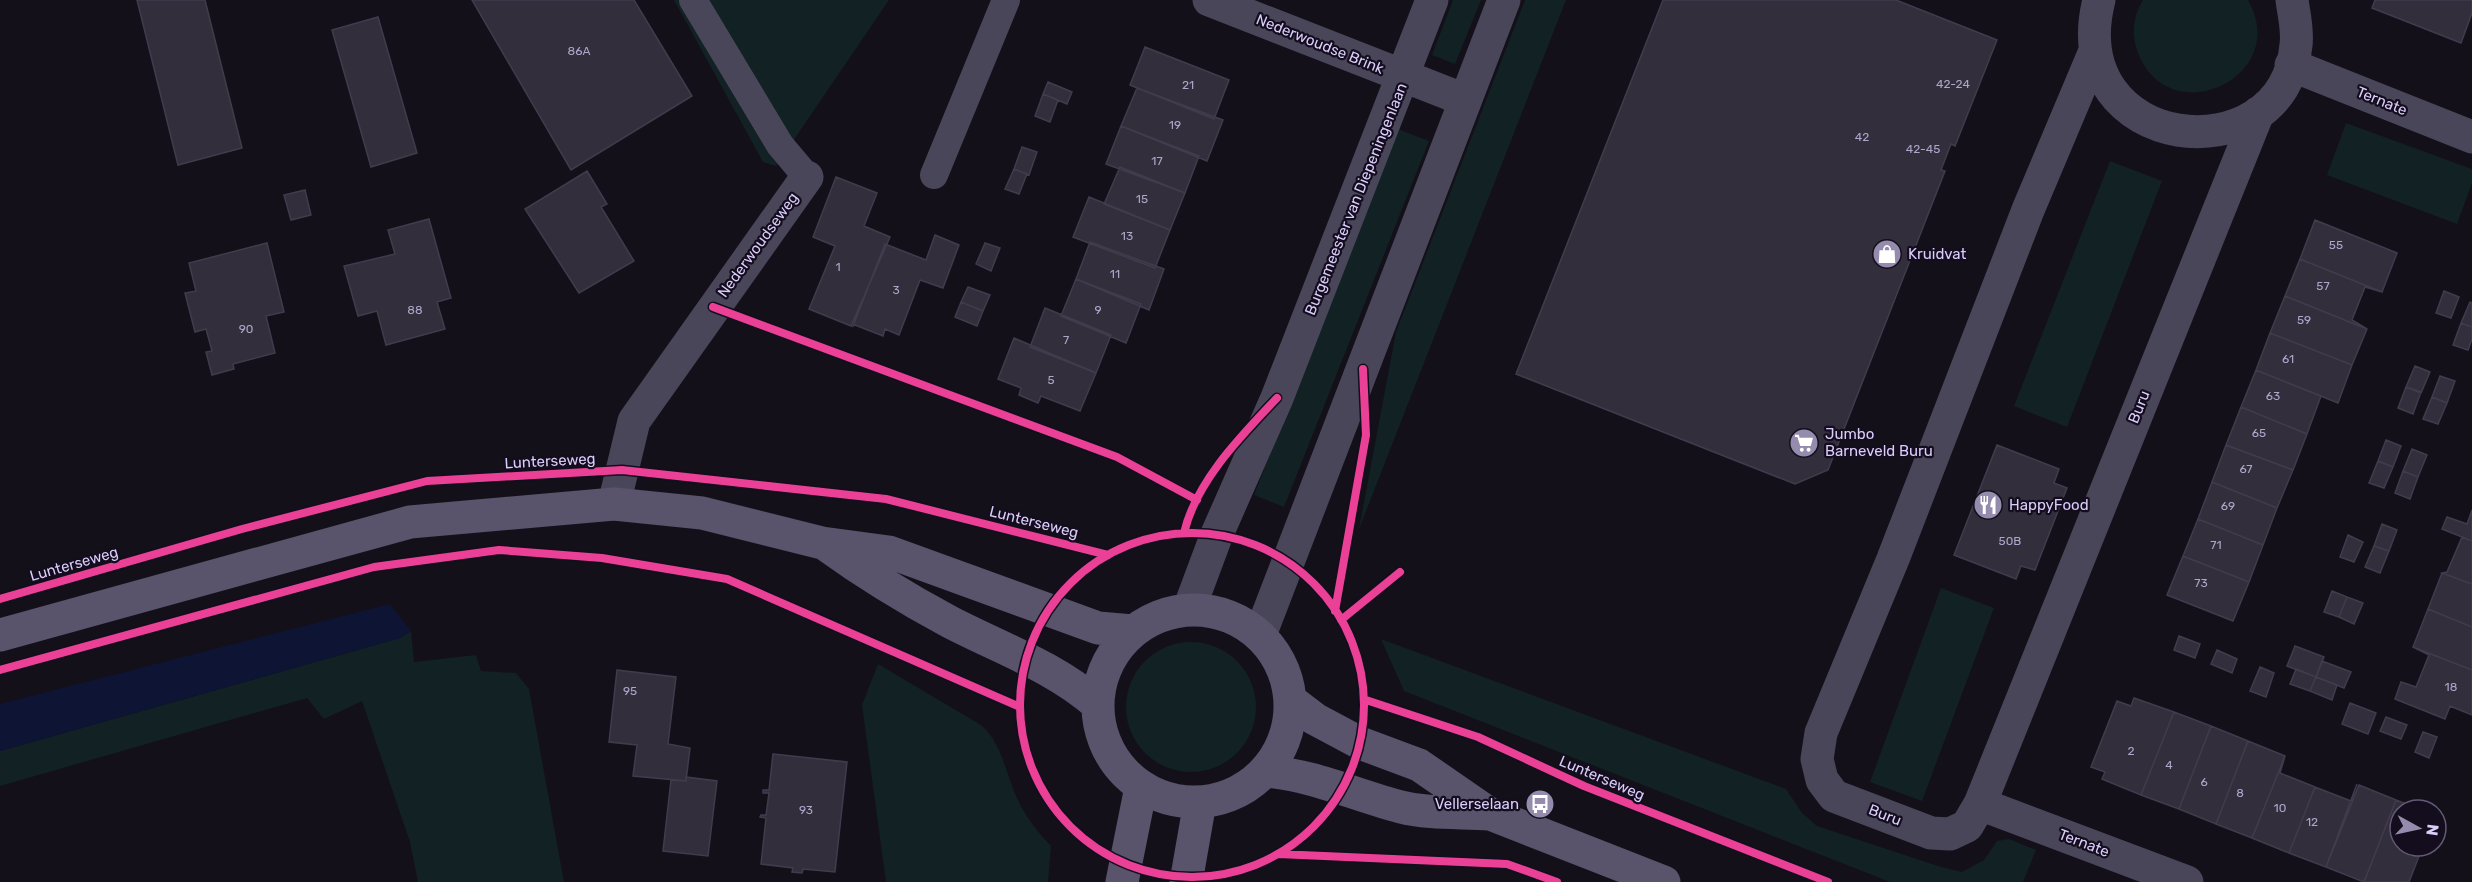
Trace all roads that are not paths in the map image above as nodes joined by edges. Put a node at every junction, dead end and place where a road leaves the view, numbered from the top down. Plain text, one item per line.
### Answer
1 (693, 0) edge
2 (1006, 0) edge
3 (1209, 0) edge
4 (1432, 0) edge
5 (1504, 0) edge
6 (2099, 0) edge
7 (2309, 0) edge
8 (2294, 15) edge
9 (2095, 51) junction
10 (2291, 65) junction
11 (1404, 77) junction
12 (1465, 100) junction
13 (2258, 113) junction
14 (2472, 137) edge
15 (934, 175) dead end
16 (807, 177) joint
17 (614, 504) junction
18 (822, 543) junction
19 (1189, 609) junction
20 (1133, 631) junction
21 (0, 635) edge
22 (1260, 635) junction
23 (1290, 700) junction
24 (1097, 704) junction
25 (1265, 771) junction
26 (1141, 787) junction
27 (1200, 802) junction
28 (1980, 804) junction
29 (1490, 814) junction
30 (1122, 882) edge
31 (1186, 882) edge
32 (1664, 882) edge
33 (2187, 882) edge

1 - 16 lane
2 - 15 lane
3 - 11 street, Nederwoudse Brink
4 - 11 street, Burgemeester van Diepeningenlaan
5 - 12 street
6 - 9 street
7 - 8 street
8 - 10 street
9 - 13 street
9 - 28 street, Buru
10 - 13 street
10 - 14 street, Ternate
11 - 12 street, Nederwoudse Brink
11 - 19 street, Burgemeester van Diepeningenlaan
12 - 22 street
13 - 28 street, Buru
16 - 17 street, Nederwoudseweg
17 - 18 main road
17 - 21 main road
18 - 20 main road
18 - 24 main road
19 - 20 main road
19 - 22 main road
20 - 24 main road
22 - 23 main road
23 - 25 main road
23 - 29 main road
24 - 26 main road
25 - 27 main road
25 - 29 main road
26 - 27 main road
26 - 30 main road
27 - 31 main road
28 - 33 street, Ternate
29 - 32 main road

